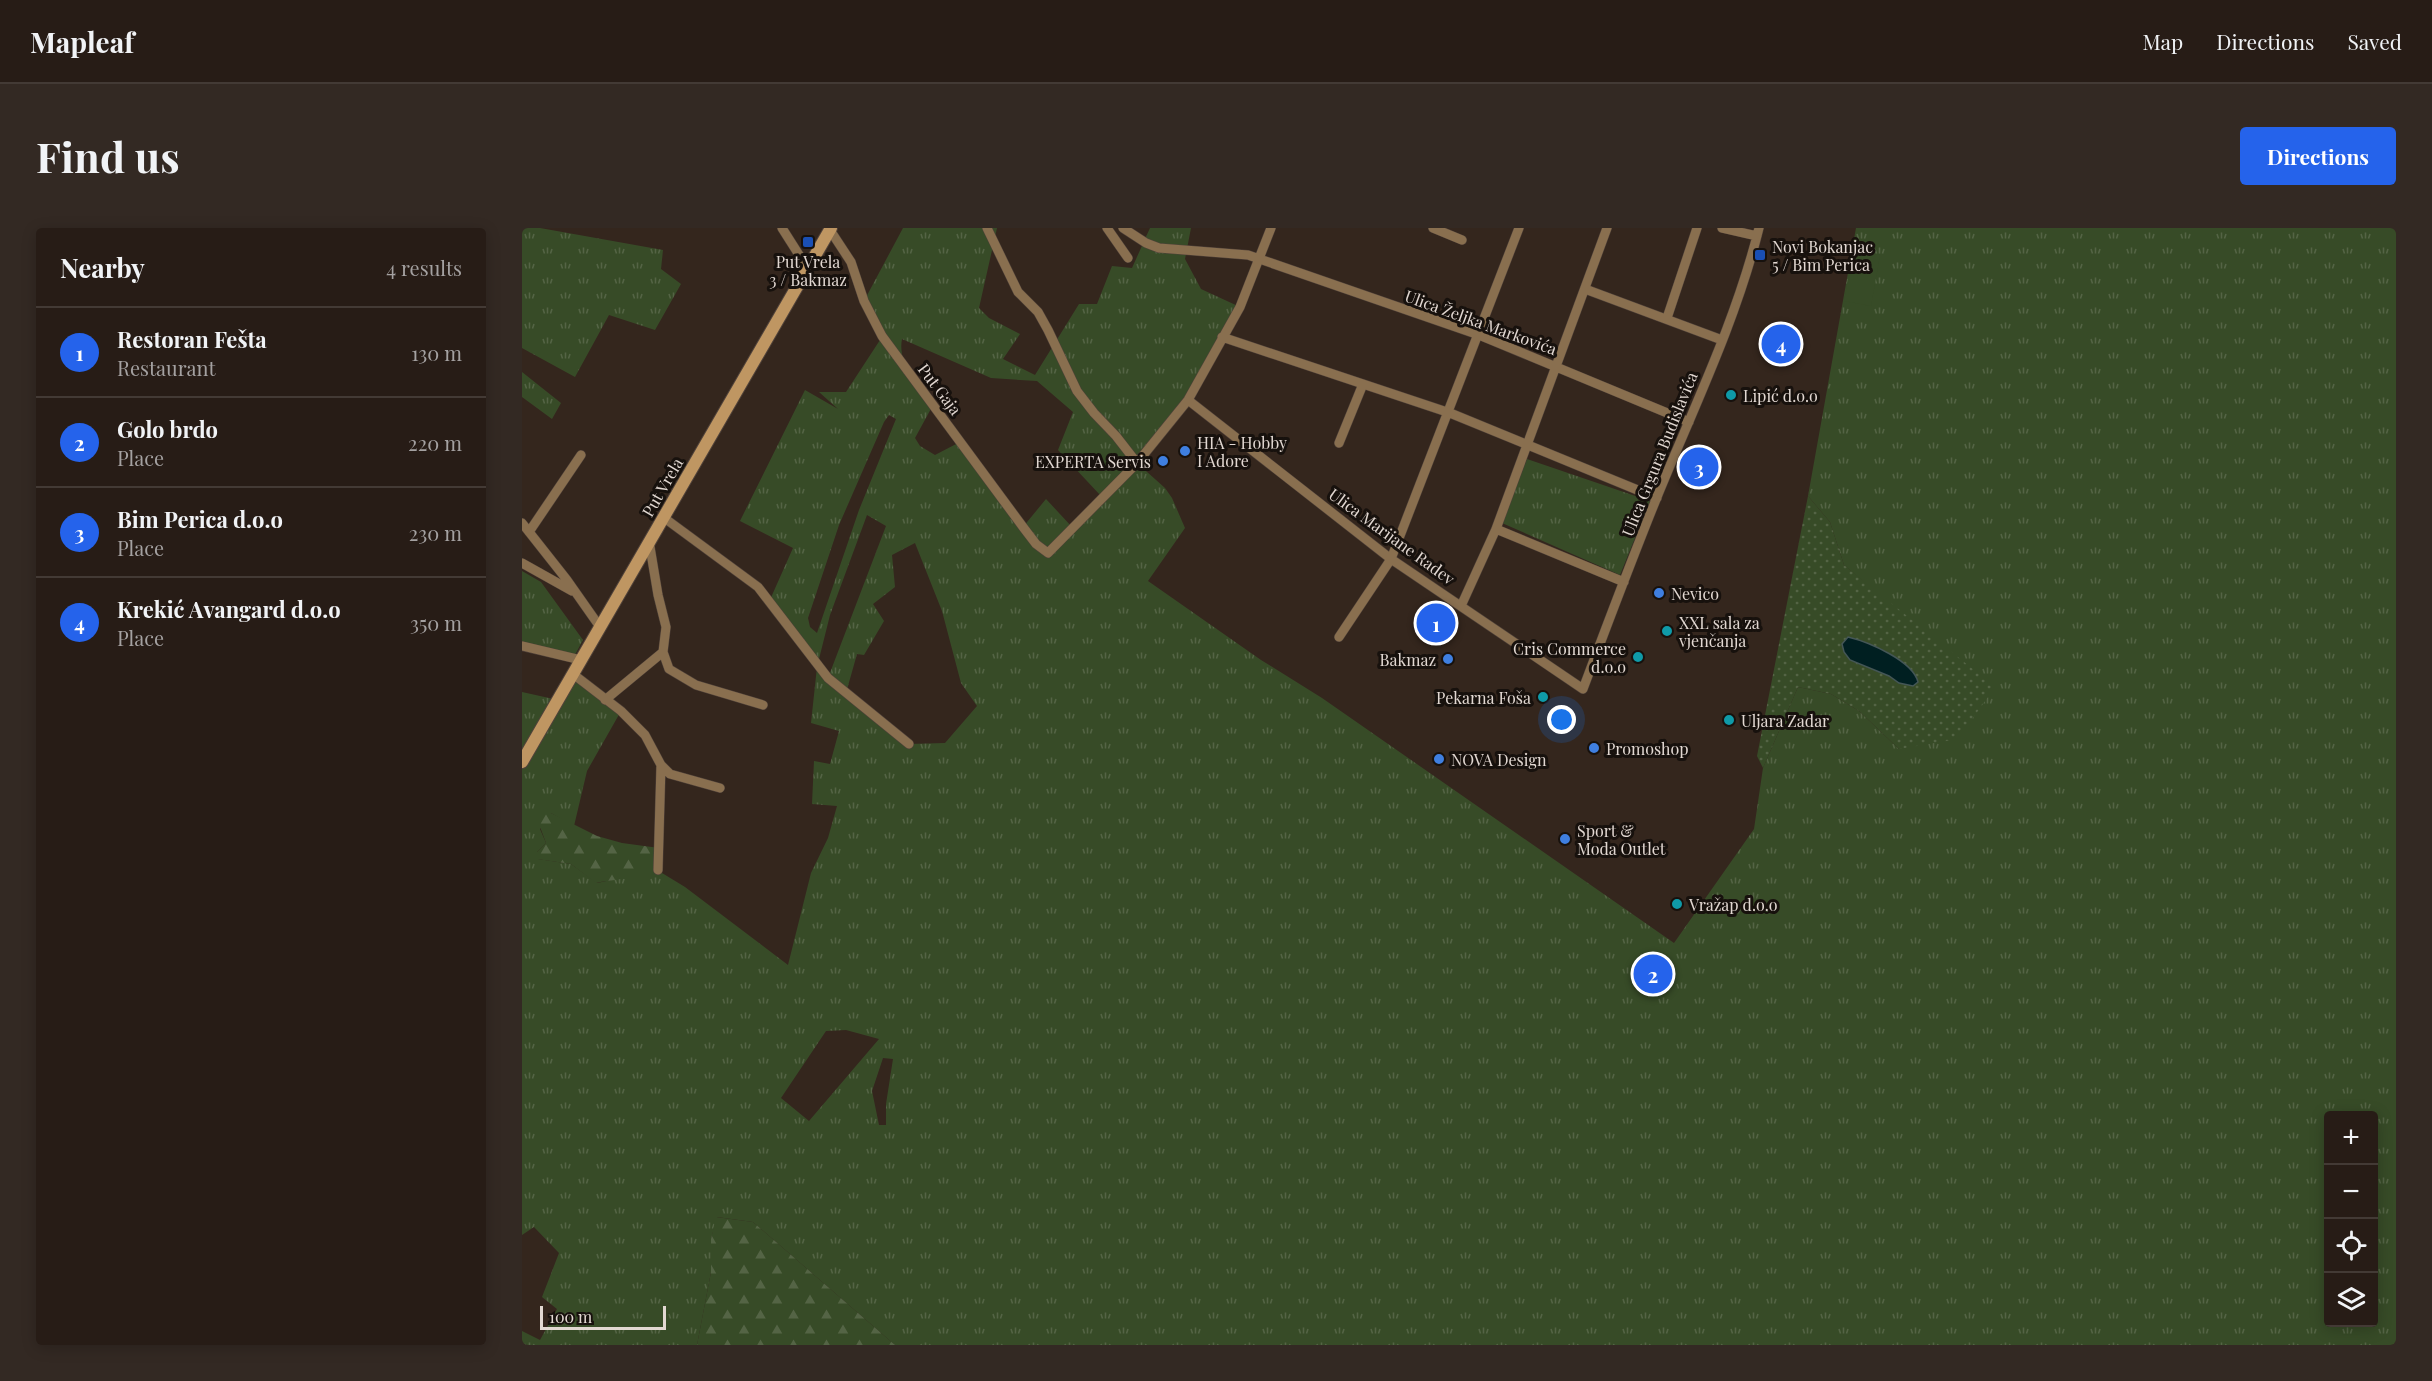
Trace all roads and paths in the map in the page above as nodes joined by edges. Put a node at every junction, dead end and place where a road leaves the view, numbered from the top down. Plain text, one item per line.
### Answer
1 (782, 228) edge
2 (987, 228) edge
3 (1107, 228) edge
4 (1123, 228) edge
5 (1271, 228) edge
6 (1433, 228) edge
7 (1520, 228) edge
8 (1607, 228) edge
9 (1697, 228) edge
10 (1722, 228) edge
11 (831, 229) edge
12 (1758, 232) edge
13 (1462, 240) dead end
14 (1128, 258) dead end
15 (1259, 259) junction
16 (808, 269) junction
17 (1585, 289) junction
18 (1667, 318) junction
19 (1479, 335) junction
20 (1222, 337) junction
21 (1722, 340) junction
22 (1557, 366) junction
23 (1363, 384) junction
24 (1188, 400) junction
25 (1450, 413) junction
26 (1689, 422) junction
27 (1339, 442) dead end
28 (1527, 444) junction
29 (581, 455) dead end
30 (1137, 463) junction
31 (1657, 498) junction
32 (663, 517) junction
33 (522, 523) edge
34 (1496, 529) junction
35 (529, 532) junction
36 (649, 541) junction
37 (1392, 559) junction
38 (522, 563) edge
39 (1623, 582) junction
40 (574, 592) junction
41 (1461, 606) junction
42 (600, 627) junction
43 (1339, 638) dead end
44 (522, 646) edge
45 (663, 652) junction
46 (581, 660) junction
47 (573, 674) junction
48 (1583, 689) joint
49 (605, 700) junction
50 (763, 705) dead end
51 (909, 744) dead end
52 (522, 762) edge
53 (662, 765) junction
54 (720, 788) dead end
55 (658, 870) dead end

1 - 16 street
2 - 30 street
3 - 14 street
4 - 15 street, Ulica Željka Markovića
5 - 15 street
6 - 13 street
7 - 19 street
8 - 17 street
9 - 18 street
10 - 12 street
11 - 16 main road, Put Vrela
11 - 30 street, Put Gaja
12 - 21 street, Ulica Grgura Budislavića
15 - 19 street, Ulica Željka Markovića
15 - 20 street
16 - 32 main road, Put Vrela
17 - 18 street
17 - 22 street
18 - 21 street
19 - 22 street, Ulica Željka Markovića
19 - 25 street
20 - 23 street
20 - 24 street
21 - 26 street, Ulica Grgura Budislavića
22 - 26 street, Ulica Željka Markovića
22 - 28 street
23 - 25 street
23 - 27 street
24 - 30 street
24 - 37 street, Ulica Marijane Radev
25 - 28 street
25 - 37 street
26 - 31 street, Ulica Grgura Budislavića
28 - 31 street
28 - 34 street
29 - 35 street
31 - 39 street, Ulica Grgura Budislavića
32 - 36 main road, Put Vrela
32 - 51 street
33 - 35 street
34 - 39 street
34 - 41 street
35 - 40 street
36 - 42 main road, Put Vrela
36 - 45 street
37 - 41 street, Ulica Marijane Radev
37 - 43 street
38 - 40 street
39 - 48 street, Ulica Grgura Budislavića
40 - 42 street
41 - 48 street, Ulica Marijane Radev
42 - 46 main road, Put Vrela
44 - 46 street
45 - 49 street
45 - 50 street
46 - 47 main road, Put Vrela
47 - 49 street
47 - 52 main road, Put Vrela
49 - 53 street
53 - 54 street
53 - 55 street

